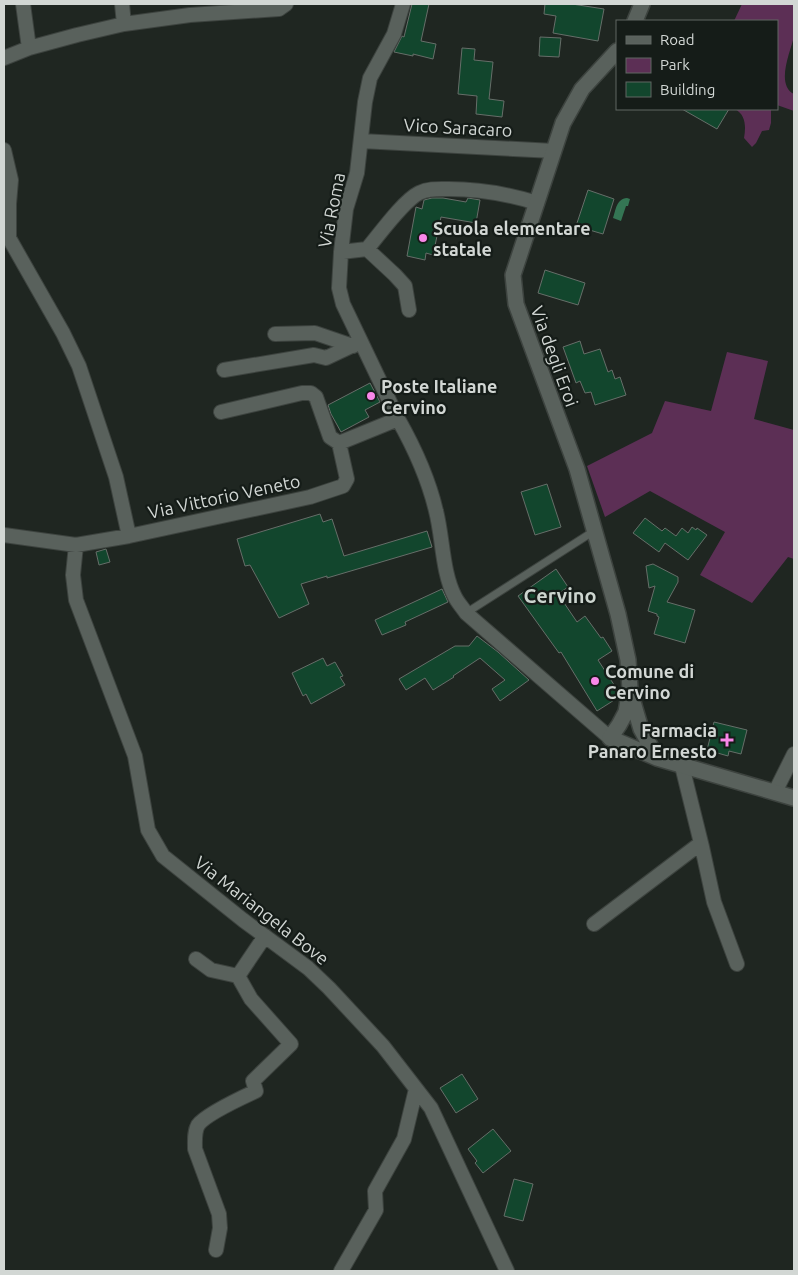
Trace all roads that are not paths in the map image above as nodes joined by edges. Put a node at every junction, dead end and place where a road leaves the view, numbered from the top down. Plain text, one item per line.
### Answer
1 (23, 4) edge
2 (122, 4) edge
3 (286, 4) edge
4 (403, 4) edge
5 (642, 4) edge
6 (635, 20) edge
7 (124, 24) junction
8 (29, 48) junction
9 (616, 52) edge
10 (4, 58) edge
11 (361, 141) junction
12 (4, 150) edge
13 (554, 151) junction
14 (537, 203) junction
15 (367, 249) junction
16 (341, 252) junction
17 (409, 310) dead end
18 (275, 334) dead end
19 (357, 344) junction
20 (224, 370) dead end
21 (221, 412) dead end
22 (398, 419) junction
23 (339, 443) junction
24 (594, 531) junction
25 (4, 535) edge
26 (129, 536) junction
27 (76, 545) junction
28 (466, 613) junction
29 (630, 689) junction
30 (610, 738) junction
31 (794, 754) edge
32 (657, 758) junction
33 (682, 766) junction
34 (775, 792) junction
35 (794, 798) edge
36 (701, 843) junction
37 (594, 924) dead end
38 (265, 936) junction
39 (196, 959) dead end
40 (737, 964) dead end
41 (238, 976) junction
42 (416, 1089) junction
43 (216, 1250) dead end
44 (341, 1271) edge
45 (507, 1271) edge

1 - 8 street
2 - 7 street
3 - 7 street
4 - 11 street, Via Roma
5 - 6 street
7 - 8 street
8 - 10 street
9 - 13 street, Via degli Eroi
11 - 13 street, Vico Saracaro
11 - 16 street, Via Roma
12 - 26 street
13 - 14 street, Via degli Eroi
14 - 15 street
14 - 24 street, Via degli Eroi
15 - 16 street
15 - 17 street
16 - 19 street, Via Roma
18 - 19 street
19 - 20 street
19 - 22 street, Via Roma
21 - 23 street
22 - 23 street
22 - 28 street, Via Roma
23 - 26 street, Via Vittorio Veneto
24 - 28 lane
24 - 29 street, Via degli Eroi
25 - 27 street, Via Vittorio Veneto
26 - 27 street, Via Vittorio Veneto
27 - 38 street, Via Mariangela Bove
28 - 30 street, Via Roma
29 - 30 street, Via degli Eroi
29 - 32 street, Via degli Eroi
30 - 32 street
31 - 34 street
32 - 33 street
33 - 34 street
33 - 36 street
34 - 35 street
36 - 37 street
36 - 40 street
38 - 41 street
38 - 42 street, Via Mariangela Bove
39 - 41 street
41 - 43 street
42 - 44 street
42 - 45 street, Via Mariangela Bove

